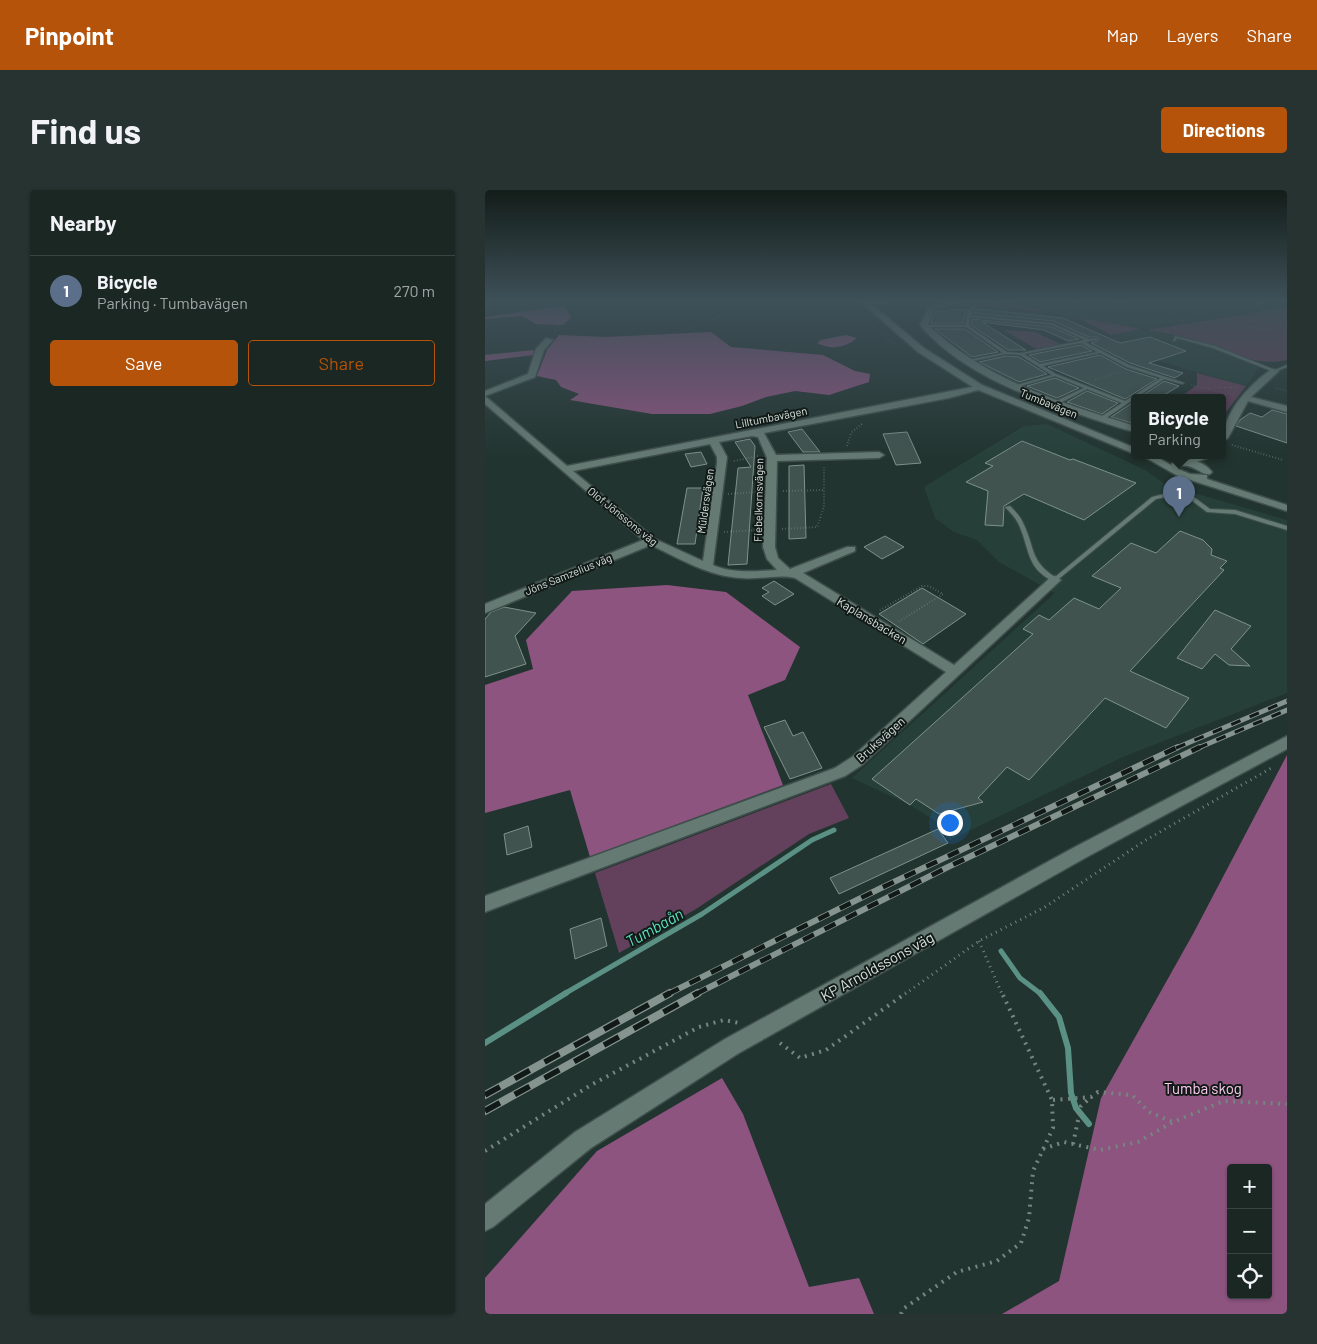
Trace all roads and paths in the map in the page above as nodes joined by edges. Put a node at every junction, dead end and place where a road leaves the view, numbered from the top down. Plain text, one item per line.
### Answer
1 (538, 354) edge
2 (928, 354) edge
3 (960, 354) edge
4 (998, 354) edge
5 (1021, 354) edge
6 (1089, 354) edge
7 (1105, 354) edge
8 (1232, 354) edge
9 (969, 360) junction
10 (1040, 365) junction
11 (1128, 366) junction
12 (1287, 366) edge
13 (1275, 371) junction
14 (1055, 375) junction
15 (1163, 378) junction
16 (1182, 382) joint
17 (1018, 386) junction
18 (1079, 386) junction
19 (979, 387) junction
20 (1241, 387) dead end
21 (1204, 388) junction
22 (1276, 388) dead end
23 (1085, 389) junction
24 (1287, 391) edge
25 (485, 394) edge
26 (1136, 394) edge
27 (1131, 397) edge
28 (1247, 398) junction
29 (485, 399) edge
30 (1058, 402) junction
31 (1123, 402) junction
32 (1287, 409) edge
33 (1101, 419) junction
34 (864, 422) dead end
35 (1131, 428) edge
36 (751, 433) junction
37 (713, 440) junction
38 (1226, 441) edge
39 (1131, 448) edge
40 (879, 455) dead end
41 (772, 456) junction
42 (848, 456) junction
43 (824, 458) junction
44 (1154, 459) edge
45 (1175, 459) edge
46 (1197, 459) edge
47 (1215, 459) edge
48 (1283, 460) dead end
49 (1186, 462) junction
50 (723, 463) junction
51 (566, 468) junction
52 (1173, 468) junction
53 (1206, 471) junction
54 (1193, 478) junction
55 (1008, 507) dead end
56 (1287, 507) edge
57 (1287, 528) edge
58 (769, 529) junction
59 (713, 533) junction
60 (651, 541) junction
61 (851, 549) dead end
62 (706, 567) junction
63 (787, 573) junction
64 (1055, 580) junction
65 (485, 609) edge
66 (868, 618) junction
67 (887, 629) junction
68 (954, 671) junction
69 (1287, 742) edge
70 (1275, 765) dead end
71 (485, 904) edge
72 (979, 940) junction
73 (742, 1023) dead end
74 (780, 1043) dead end
75 (1091, 1097) junction
76 (1052, 1100) junction
77 (1287, 1104) edge
78 (1173, 1122) junction
79 (1073, 1144) junction
80 (1043, 1149) junction
81 (485, 1151) edge
82 (485, 1219) edge
83 (901, 1314) edge

1 - 25 street
2 - 19 street, Tumbavägen
3 - 9 street
4 - 9 lane
5 - 10 lane
6 - 10 lane
7 - 11 lane
8 - 13 lane
9 - 17 street
10 - 14 lane
11 - 15 lane
11 - 18 path
12 - 13 lane
13 - 28 street
14 - 17 lane
14 - 18 lane
15 - 16 lane
15 - 26 lane
16 - 21 path
17 - 30 street
18 - 23 lane
19 - 36 street, Lilltumbavägen
19 - 39 street, Tumbavägen
20 - 21 path
21 - 28 path
22 - 24 path
23 - 30 lane
23 - 31 lane
27 - 31 lane
28 - 32 street
28 - 38 street
29 - 51 street, Olof Jönssons väg
30 - 33 street
31 - 33 lane
33 - 35 street
34 - 42 path
36 - 37 street, Lilltumbavägen
36 - 41 street, Fiebelkornsvägen
37 - 50 street, Müldersvägen
37 - 51 street, Lilltumbavägen
38 - 48 path
40 - 42 street
41 - 43 street
41 - 50 path
41 - 58 street, Fiebelkornsvägen
42 - 43 street
43 - 58 path
44 - 52 street
45 - 49 street
46 - 49 street
47 - 53 street
49 - 52 street
49 - 53 street
50 - 59 street, Müldersvägen
51 - 60 street, Olof Jönssons väg
52 - 54 street
53 - 54 street
53 - 56 street
54 - 56 street
55 - 64 lane
57 - 64 lane, Bruksvägen
58 - 59 path
58 - 63 street, Fiebelkornsvägen
59 - 62 street, Müldersvägen
60 - 62 street, Olof Jönssons väg
60 - 65 street, Jöns Samzelius väg
61 - 63 street
62 - 63 street, Olof Jönssons väg
63 - 66 street, Kaplansbacken
64 - 68 street, Bruksvägen
66 - 67 street, Kaplansbacken
66 - 67 path
67 - 68 street, Kaplansbacken
68 - 71 street, Bruksvägen
69 - 82 street, KP Arnoldssons väg
70 - 72 path
72 - 74 path
72 - 76 path
73 - 81 path
75 - 76 path
75 - 78 path
75 - 79 path
76 - 80 path
77 - 78 path
78 - 79 path
79 - 80 path
80 - 83 path

